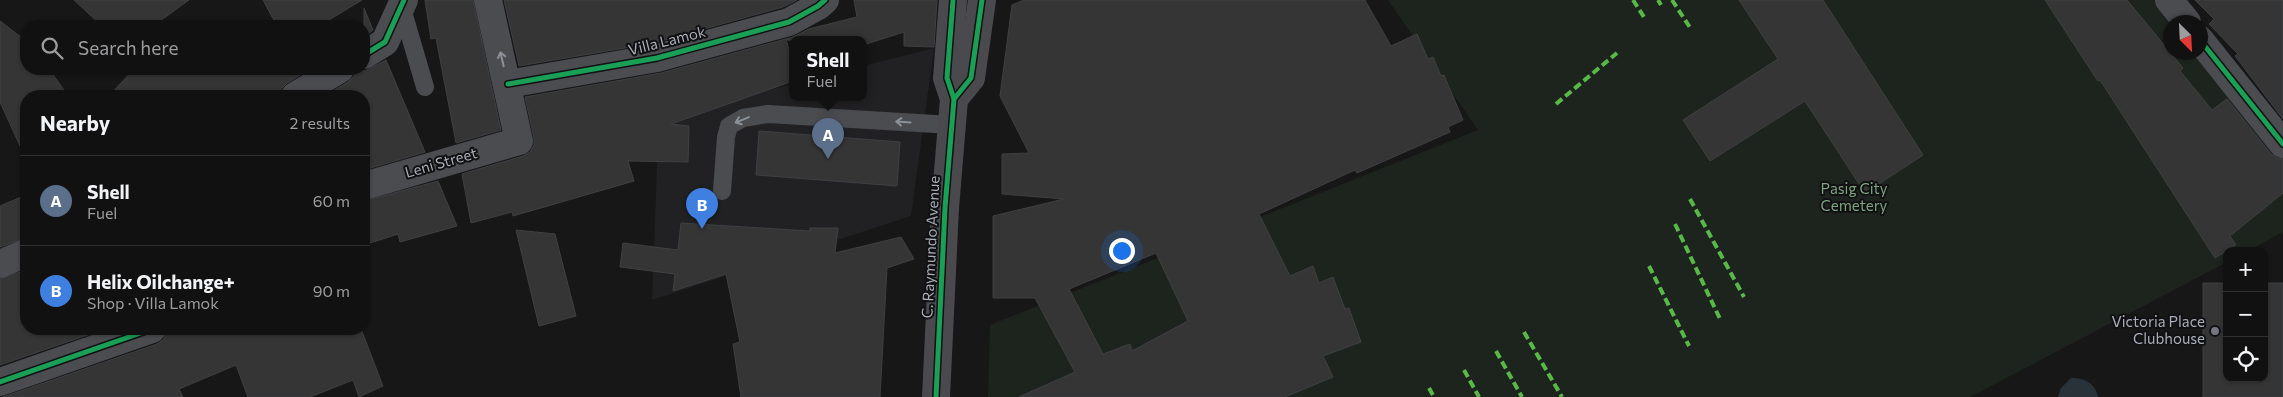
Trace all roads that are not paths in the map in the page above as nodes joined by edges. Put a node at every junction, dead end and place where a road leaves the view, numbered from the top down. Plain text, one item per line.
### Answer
1 (488, 0) edge
2 (825, 0) edge
3 (953, 0) edge
4 (982, 0) edge
5 (2169, 0) edge
6 (403, 2) edge
7 (2181, 15) edge
8 (2208, 50) edge
9 (370, 51) edge
10 (330, 75) edge
11 (508, 84) junction
12 (425, 87) dead end
13 (305, 90) edge
14 (953, 112) junction
15 (2283, 144) edge
16 (370, 184) edge
17 (722, 191) dead end
18 (20, 256) edge
19 (0, 264) edge
20 (135, 335) edge
21 (0, 382) edge
22 (936, 397) edge

11 -> 1 street
2 - 11 street, Villa Lamok
3 - 14 main road, C. Raymundo Avenue
4 - 14 main road
5 - 7 street
6 - 9 street
6 - 12 lane
8 - 15 street
10 - 13 street
11 - 16 street, Leni Street
14 -> 17 lane
14 - 22 main road, C. Raymundo Avenue
18 - 19 street
20 - 21 street

